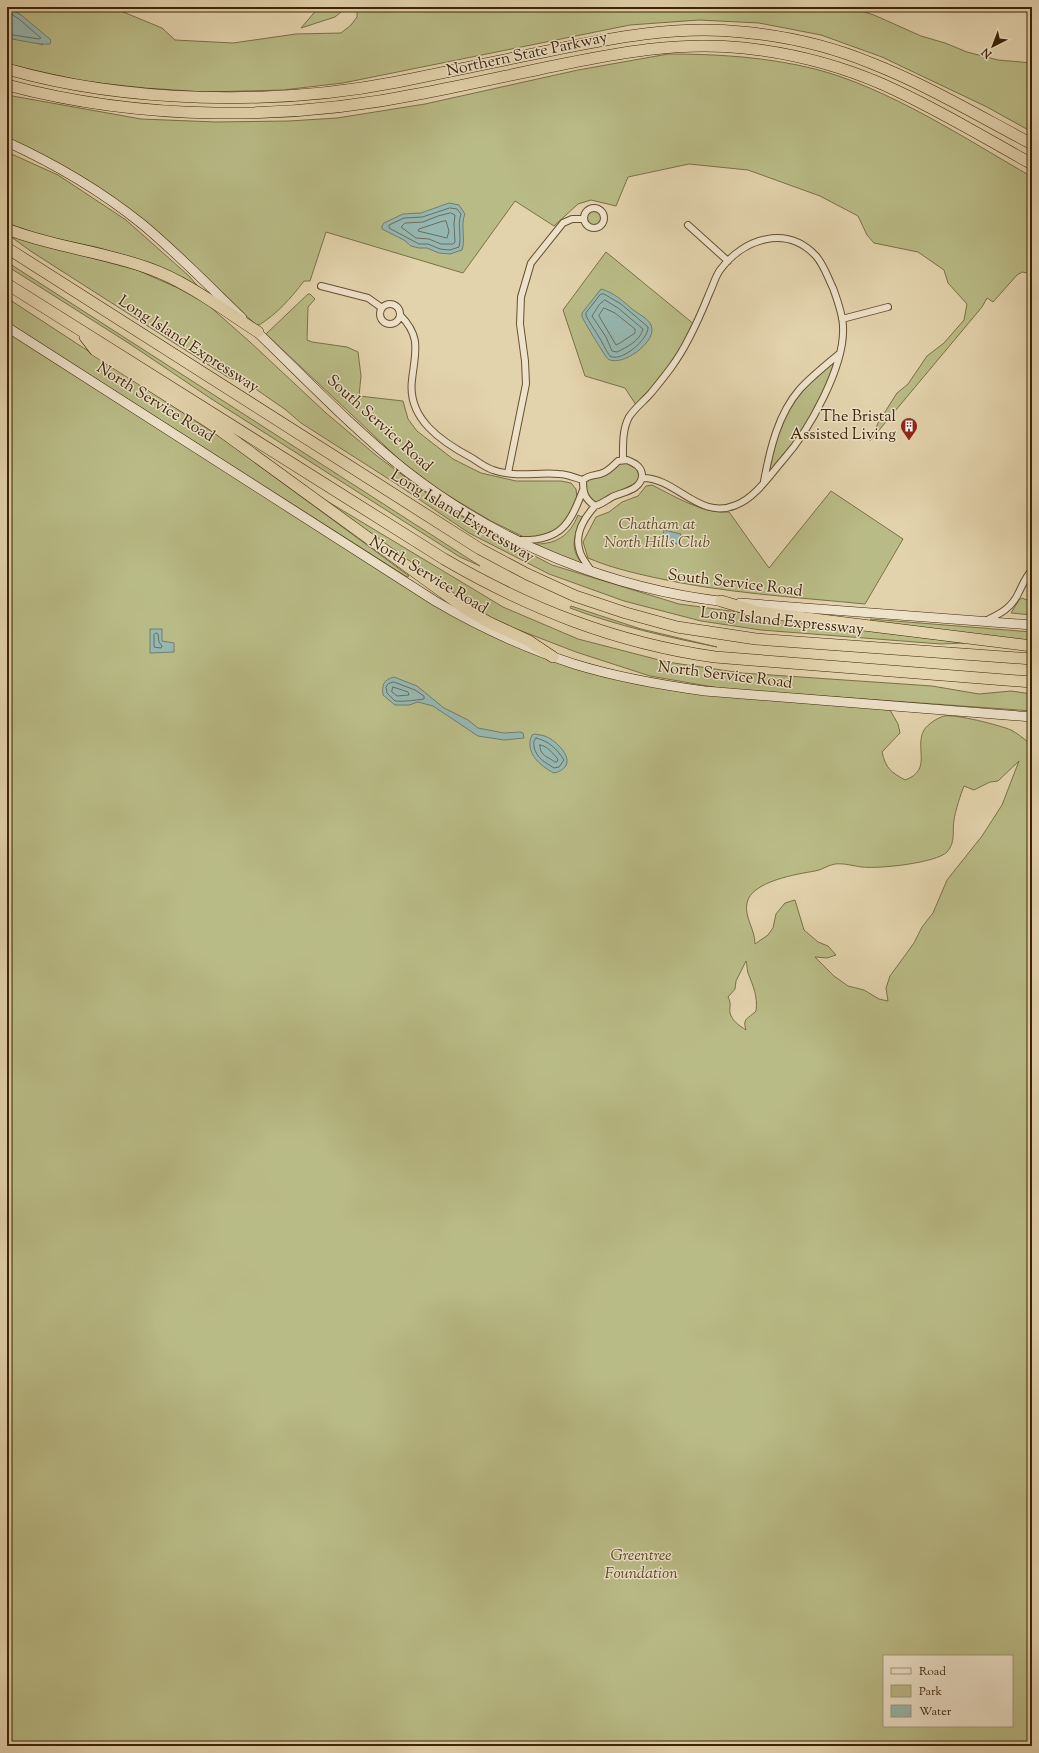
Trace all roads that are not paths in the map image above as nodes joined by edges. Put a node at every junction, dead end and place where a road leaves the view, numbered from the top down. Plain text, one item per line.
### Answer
1 (7, 69) edge
2 (7, 85) edge
3 (7, 142) edge
4 (1032, 144) edge
5 (1032, 164) edge
6 (584, 218) dead end
7 (688, 225) dead end
8 (7, 229) edge
9 (7, 248) edge
10 (728, 261) junction
11 (7, 284) edge
12 (321, 286) dead end
13 (888, 307) dead end
14 (382, 308) junction
15 (400, 316) junction
16 (842, 319) junction
17 (7, 327) edge
18 (80, 330) junction
19 (258, 332) junction
20 (839, 354) junction
21 (623, 460) junction
22 (508, 472) junction
23 (642, 478) junction
24 (582, 480) junction
25 (764, 482) junction
26 (583, 490) junction
27 (595, 506) junction
28 (517, 540) junction
29 (1032, 570) edge
30 (591, 572) junction
31 (721, 601) junction
32 (984, 621) junction
33 (1032, 625) edge
34 (1032, 646) edge
35 (553, 656) junction
36 (1032, 659) edge
37 (1032, 682) edge
38 (1032, 717) edge

1 - 4 highway, Northern State Parkway
2 - 5 highway, Northern State Parkway
3 - 19 main road, South Service Road
6 - 22 street
7 - 10 street
8 - 19 highway
9 - 36 highway, Long Island Expressway
10 - 16 street
10 - 21 street
11 - 18 highway
12 - 14 street
13 - 16 street
14 - 15 street
14 - 15 street
15 - 22 street
16 - 20 street
17 - 35 main road, North Service Road
18 - 35 highway
18 - 37 highway
19 - 28 main road, South Service Road
20 - 25 street
20 - 25 street
21 - 23 street
21 - 24 street
22 - 24 street
23 - 25 street
23 - 27 street
24 - 26 street
26 - 27 street
26 - 28 street
27 - 30 street
28 - 30 main road, South Service Road
29 - 32 street
30 - 31 main road, South Service Road
31 - 32 main road, South Service Road
31 - 34 highway
32 - 33 main road, South Service Road
35 - 38 main road, North Service Road

